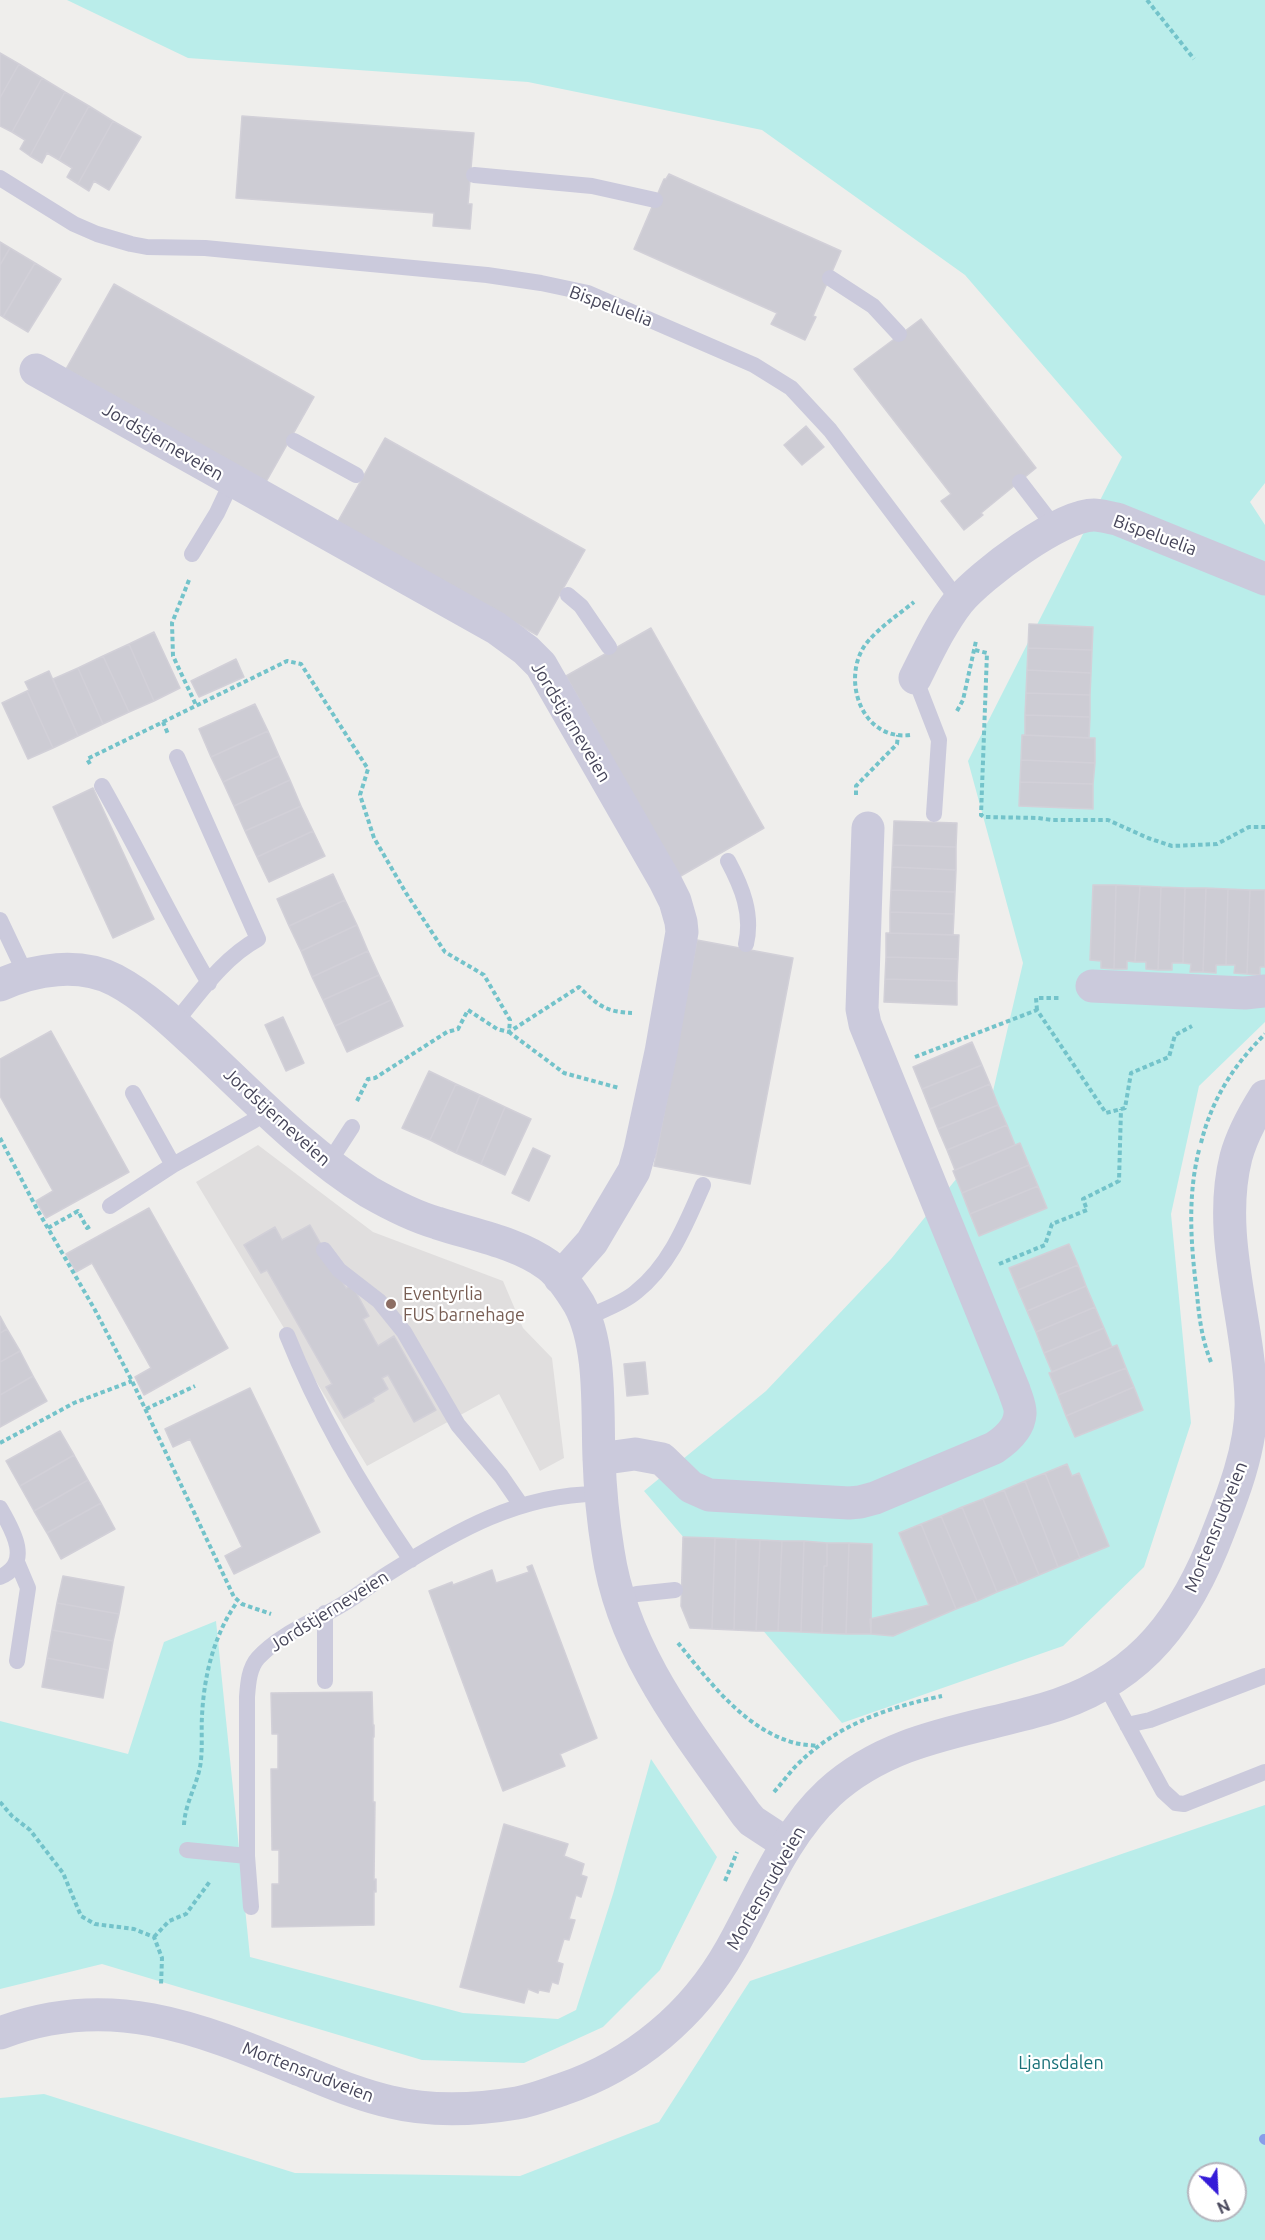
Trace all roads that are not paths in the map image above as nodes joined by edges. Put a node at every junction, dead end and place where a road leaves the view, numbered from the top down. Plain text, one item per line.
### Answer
1 (474, 175) dead end
2 (0, 178) edge
3 (655, 200) dead end
4 (830, 278) dead end
5 (899, 334) dead end
6 (36, 370) dead end
7 (294, 441) dead end
8 (356, 475) dead end
9 (232, 482) junction
10 (1020, 482) dead end
11 (1056, 529) junction
12 (192, 554) road end
13 (1265, 579) edge
14 (951, 590) junction
15 (568, 596) dead end
16 (609, 647) dead end
17 (915, 678) joint
18 (177, 757) road end
19 (102, 786) road end
20 (934, 814) dead end
21 (868, 828) dead end
22 (729, 861) dead end
23 (0, 920) edge
24 (746, 944) dead end
25 (9, 976) edge
26 (208, 983) junction
27 (1092, 986) dead end
28 (1265, 991) edge
29 (174, 1024) junction
30 (133, 1093) dead end
31 (1265, 1096) edge
32 (267, 1111) junction
33 (352, 1127) dead end
34 (328, 1164) junction
35 (173, 1165) junction
36 (703, 1185) dead end
37 (110, 1206) dead end
38 (324, 1250) dead end
39 (560, 1278) junction
40 (586, 1318) junction
41 (287, 1335) dead end
42 (1258, 1412) edge
43 (599, 1459) junction
44 (600, 1494) junction
45 (521, 1505) junction
46 (0, 1508) edge
47 (411, 1560) junction
48 (16, 1562) junction
49 (0, 1577) edge
50 (675, 1590) dead end
51 (618, 1599) junction
52 (325, 1613) junction
53 (17, 1661) dead end
54 (1265, 1676) edge
55 (325, 1681) dead end
56 (1105, 1684) junction
57 (1127, 1725) junction
58 (1265, 1772) edge
59 (787, 1844) junction
60 (188, 1850) dead end
61 (247, 1856) junction
62 (251, 1907) dead end
63 (5, 2031) edge

1 - 3 lane
2 - 14 lane, Bispeluelia
4 - 5 lane
6 - 9 street, Jordstjerneveien
7 - 8 lane
9 - 12 lane
9 - 39 street, Jordstjerneveien
10 - 11 lane
11 - 13 street, Bispeluelia
11 - 14 street, Bispeluelia
14 - 17 street, Bispeluelia
15 - 16 lane
17 - 20 lane, Bispeluelia
18 - 26 lane
19 - 26 lane
21 - 43 street
22 - 24 lane
23 - 25 lane
25 - 29 street, Jordstjerneveien
26 - 29 lane
27 - 28 street
29 - 32 street, Jordstjerneveien
30 - 35 lane
31 - 42 street, Mortensrudveien
32 - 34 street, Jordstjerneveien
32 - 35 lane
33 - 34 lane
34 - 39 street, Jordstjerneveien
35 - 37 lane
36 - 40 lane
38 - 45 lane
39 - 40 street, Jordstjerneveien
40 - 43 street, Jordstjerneveien
41 - 47 lane
42 - 56 street, Mortensrudveien
43 - 44 street, Jordstjerneveien
44 - 45 lane, Jordstjerneveien
44 - 51 street, Jordstjerneveien
45 - 47 lane, Jordstjerneveien
46 - 48 lane
47 - 52 lane, Jordstjerneveien
48 - 49 lane
48 - 53 lane
50 - 51 lane
51 - 59 street, Jordstjerneveien
52 - 55 lane
52 - 61 lane, Jordstjerneveien
54 - 57 lane
56 - 57 lane
56 - 59 street, Mortensrudveien
57 - 58 lane
59 - 63 street, Mortensrudveien
60 - 61 lane
61 - 62 lane, Jordstjerneveien

